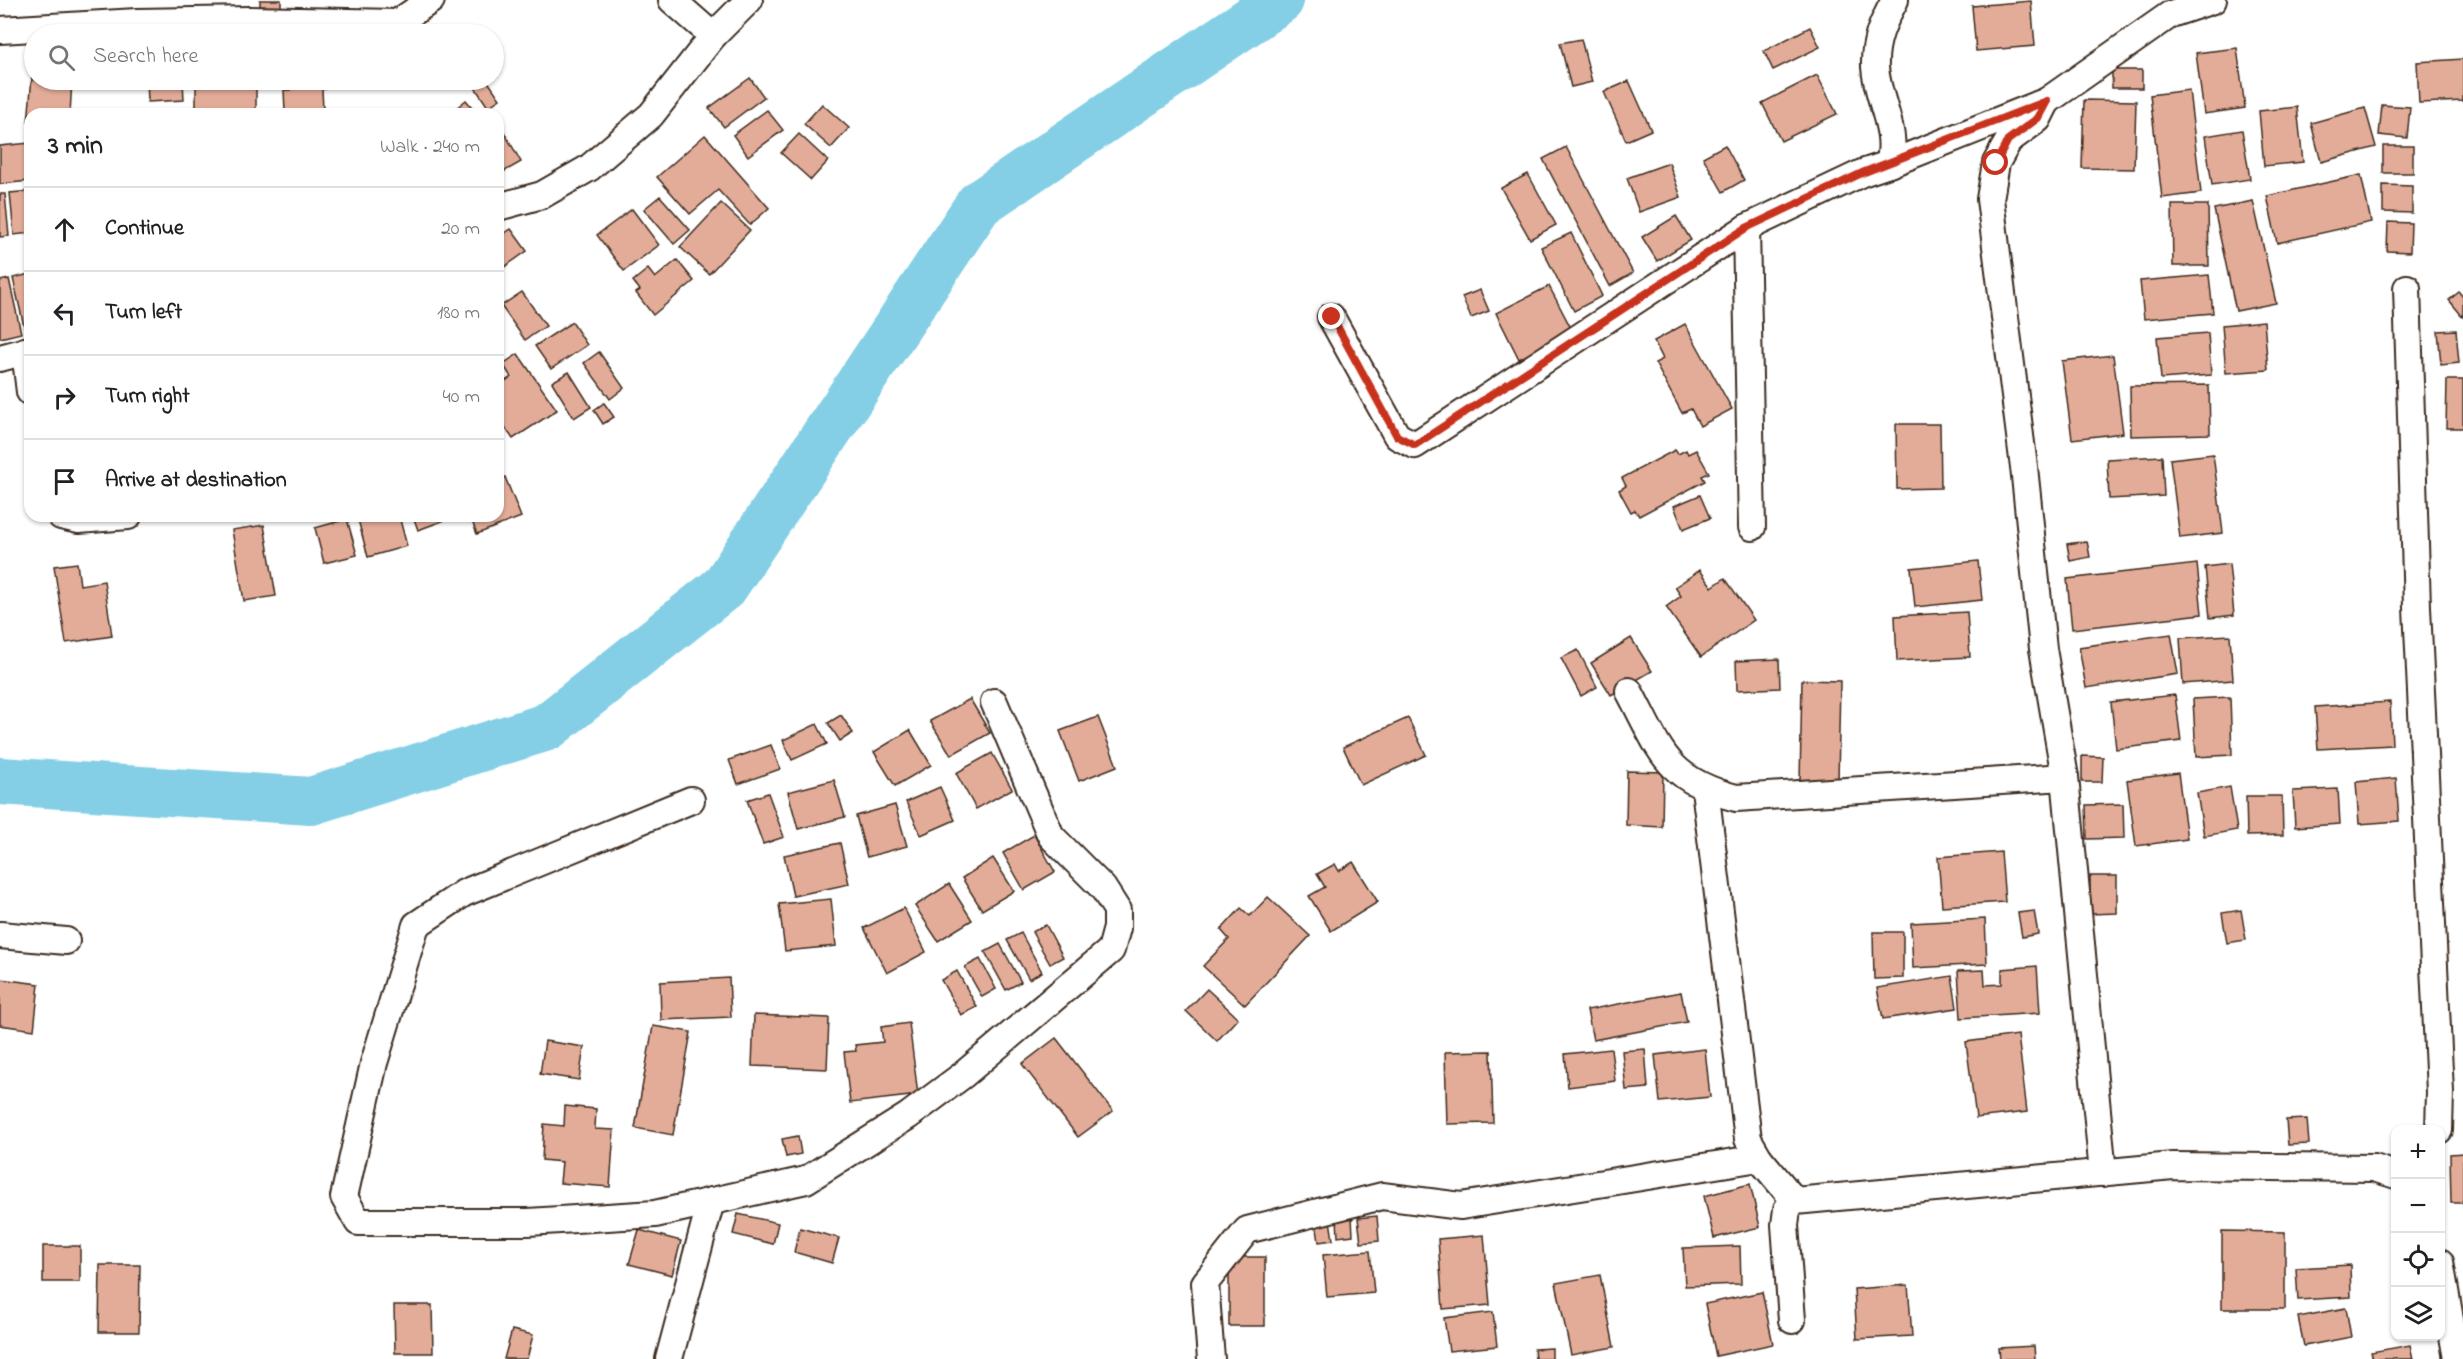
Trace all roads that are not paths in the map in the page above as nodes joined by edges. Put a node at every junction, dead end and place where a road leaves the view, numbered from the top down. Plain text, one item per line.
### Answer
1 (431, 0) edge
2 (672, 0) edge
3 (749, 0) edge
4 (1895, 0) edge
5 (2213, 0) edge
6 (143, 24) edge
7 (24, 29) edge
8 (0, 30) edge
9 (713, 36) junction
10 (2047, 101) junction
11 (1889, 164) junction
12 (504, 205) edge
13 (1746, 228) junction
14 (2406, 288) dead end
15 (1332, 317) dead end
16 (24, 351) edge
17 (0, 358) edge
18 (1752, 527) dead end
19 (1629, 691) dead end
20 (994, 702) dead end
21 (2065, 777) junction
22 (1705, 789) junction
23 (690, 800) dead end
24 (0, 935) edge
25 (66, 941) dead end
26 (2439, 1125) edge
27 (1759, 1158) junction
28 (2103, 1173) junction
29 (2391, 1173) edge
30 (711, 1201) junction
31 (1795, 1201) junction
32 (2444, 1287) edge
33 (1791, 1320) dead end
34 (669, 1359) edge
35 (1211, 1359) edge
36 (2457, 1359) edge

1 - 6 street
2 - 9 street
3 - 9 street
4 - 11 street
5 - 10 street
7 - 8 street
9 - 12 street
10 - 11 street
10 - 21 street
11 - 13 street
13 - 15 street
13 - 18 street
14 - 26 street
16 - 17 street
19 - 22 street
20 - 30 street
21 - 22 street
21 - 28 street
22 - 27 street
23 - 30 street
24 - 25 street
27 - 31 street
27 - 35 street
28 - 29 street
28 - 31 street
30 - 34 street
31 - 33 street
32 - 36 street

